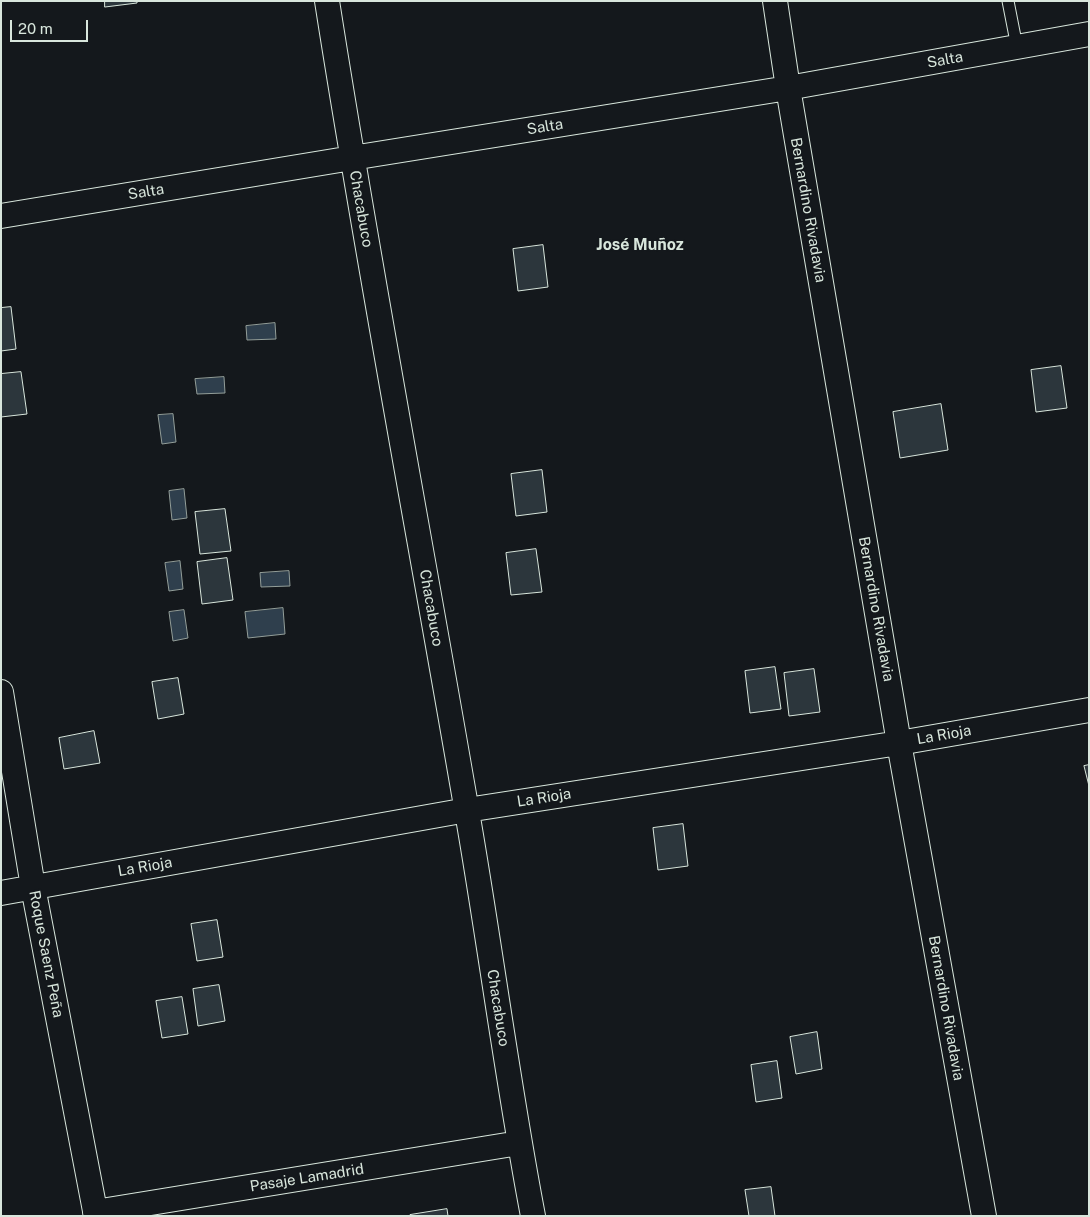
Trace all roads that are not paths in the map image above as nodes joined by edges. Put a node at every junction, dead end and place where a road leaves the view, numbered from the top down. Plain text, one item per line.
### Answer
1 (327, 1) edge
2 (775, 1) edge
3 (1008, 1) edge
4 (1089, 34) edge
5 (1017, 47) junction
6 (788, 88) junction
7 (352, 158) junction
8 (1, 216) edge
9 (1, 692) edge
10 (1089, 710) edge
11 (899, 743) junction
12 (467, 810) junction
13 (33, 887) junction
14 (1, 893) edge
15 (519, 1143) junction
16 (95, 1214) edge
17 (533, 1216) edge
18 (984, 1216) edge

1 - 7 street, Chacabuco
2 - 6 street, Bernardino Rivadavia
3 - 5 lane
4 - 5 street, Salta
5 - 6 street, Salta
6 - 7 street, Salta
6 - 11 street, Bernardino Rivadavia
7 - 8 street, Salta
7 - 12 street, Chacabuco
9 - 13 street, Roque Saenz Peña
10 - 11 street, La Rioja
11 - 12 street, La Rioja
11 - 18 street, Bernardino Rivadavia
12 - 13 street, La Rioja
12 - 15 street, Chacabuco
13 - 14 street, La Rioja
13 - 16 street, Roque Saenz Peña
15 - 16 street, Pasaje Lamadrid
15 - 17 street, Chacabuco

